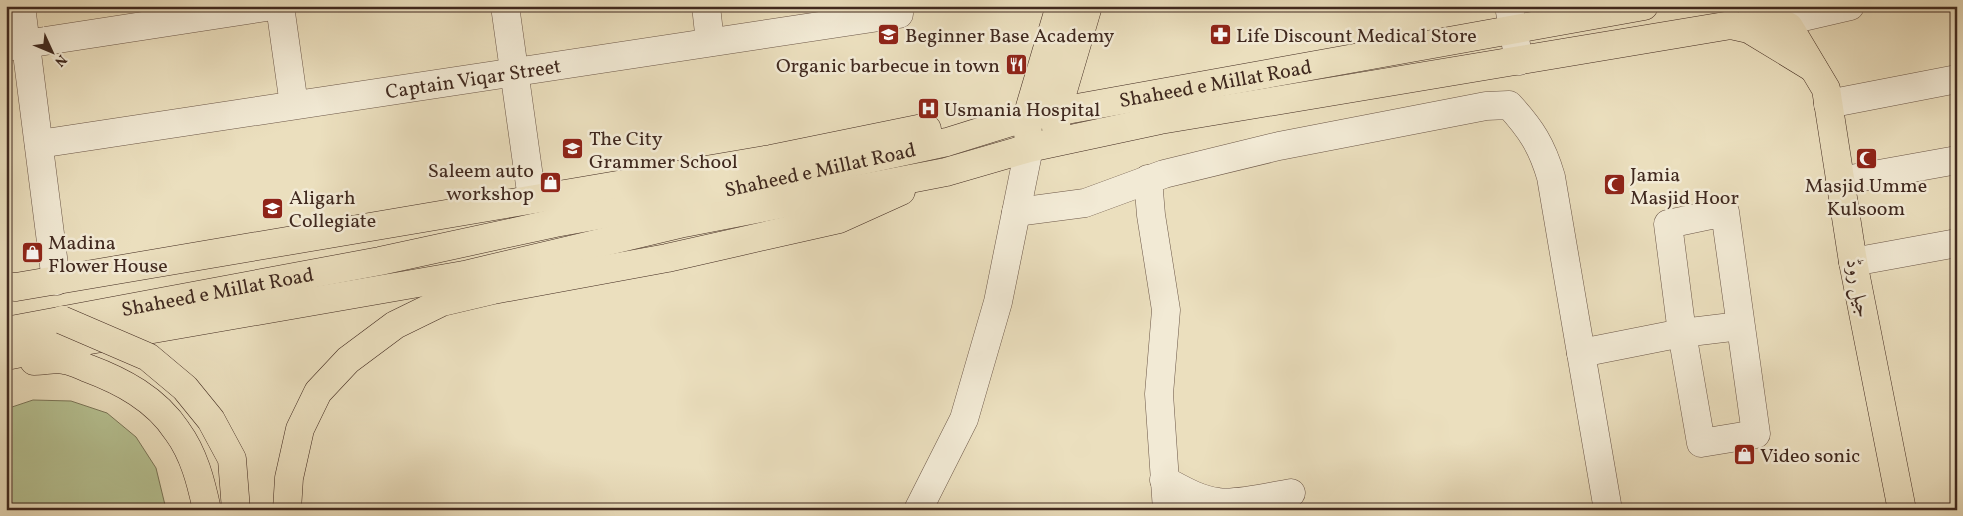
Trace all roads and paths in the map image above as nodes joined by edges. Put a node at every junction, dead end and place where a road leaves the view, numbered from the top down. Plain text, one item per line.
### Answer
1 (21, 6) edge
2 (272, 6) edge
3 (280, 6) edge
4 (505, 6) edge
5 (706, 6) edge
6 (898, 6) edge
7 (1060, 6) edge
8 (1088, 6) edge
9 (1644, 6) edge
10 (1850, 6) edge
11 (1764, 12) edge
12 (1511, 18) edge
13 (710, 42) junction
14 (16, 45) edge
15 (1519, 61) junction
16 (1813, 68) junction
17 (514, 71) junction
18 (1957, 79) edge
19 (1828, 104) junction
20 (294, 105) junction
21 (1057, 111) junction
22 (1028, 131) junction
23 (947, 142) junction
24 (1055, 142) junction
25 (39, 144) junction
26 (1957, 160) edge
27 (946, 172) junction
28 (1148, 179) junction
29 (1840, 181) junction
30 (532, 199) junction
31 (1016, 212) junction
32 (1957, 243) edge
33 (1853, 262) junction
34 (56, 280) junction
35 (6, 286) edge
36 (62, 320) junction
37 (1740, 326) junction
38 (6, 330) edge
39 (1682, 333) junction
40 (1581, 353) junction
41 (6, 356) edge
42 (6, 366) edge
43 (1164, 480) junction
44 (1291, 493) dead end
45 (206, 510) edge
46 (236, 510) edge
47 (287, 510) edge
48 (918, 510) edge
49 (1167, 510) edge
50 (1608, 510) edge
51 (1902, 510) edge

1 - 14 street
2 - 14 street
3 - 20 street
4 - 17 street
5 - 13 street
6 - 13 street, Captain Viqar Street
7 - 22 main road
8 - 21 main road
9 - 12 main road, Shaheed e Millat Road
10 - 11 street
11 - 16 main road
12 - 15 street
12 - 21 main road, Shaheed e Millat Road
13 - 17 street, Captain Viqar Street
14 - 25 street
15 - 16 main road, Shaheed e Millat Road
15 - 24 main road, Shaheed e Millat Road
16 - 19 main road, جیل روڈ
17 - 20 street, Captain Viqar Street
17 - 30 street
18 - 19 street
19 - 29 main road, جیل روڈ
20 - 25 street, Captain Viqar Street
21 - 22 main road, Shaheed e Millat Road
21 - 24 main road
22 - 23 main road, Shaheed e Millat Road
22 - 24 main road, Shaheed e Millat Road
22 - 27 main road
22 - 31 street
23 - 30 main road
23 - 36 main road, Shaheed e Millat Road
25 - 34 street
26 - 29 street
27 - 41 main road
27 - 47 main road
28 - 31 street
28 - 40 street
28 - 43 street
29 - 33 main road, جیل روڈ
30 - 34 main road
31 - 48 street
32 - 33 street
33 - 51 main road, جیل روڈ
34 - 35 main road
36 - 38 main road, Shaheed e Millat Road
36 - 46 main road, bridge
37 - 39 street
37 - 39 street
37 - 39 street
39 - 40 street
40 - 50 street
42 - 45 main road
43 - 44 street
43 - 49 street

